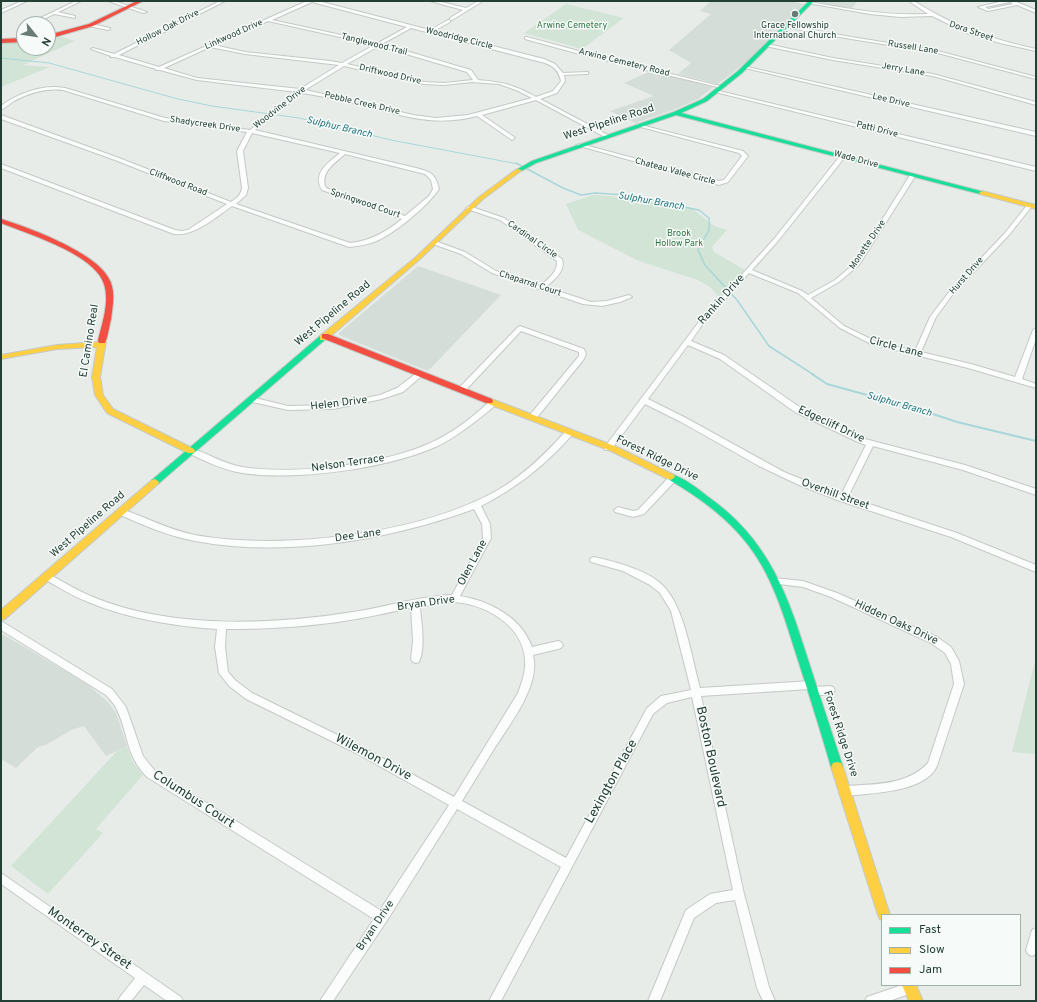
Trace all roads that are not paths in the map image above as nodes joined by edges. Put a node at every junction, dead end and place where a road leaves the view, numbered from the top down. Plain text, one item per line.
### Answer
1 (26, 1) edge
2 (79, 1) edge
3 (110, 1) edge
4 (141, 1) edge
5 (223, 1) edge
6 (311, 1) edge
7 (432, 1) edge
8 (481, 1) edge
9 (911, 1) edge
10 (1010, 1) edge
11 (808, 2) edge
12 (1018, 4) junction
13 (129, 6) junction
14 (467, 10) junction
15 (1, 12) edge
16 (145, 12) dead end
17 (1036, 12) edge
18 (55, 13) junction
19 (931, 15) junction
20 (48, 16) edge
21 (73, 17) dead end
22 (267, 20) junction
23 (91, 24) junction
24 (411, 26) junction
25 (787, 26) junction
26 (108, 29) dead end
27 (431, 31) junction
28 (56, 34) edge
29 (527, 38) dead end
30 (16, 40) edge
31 (1, 41) edge
32 (377, 45) junction
33 (767, 45) junction
34 (210, 46) junction
35 (92, 49) dead end
36 (1036, 50) edge
37 (113, 56) junction
38 (343, 64) junction
39 (745, 67) junction
40 (158, 69) junction
41 (586, 73) dead end
42 (563, 74) junction
43 (1036, 78) edge
44 (476, 81) junction
45 (719, 89) junction
46 (301, 91) junction
47 (537, 99) junction
48 (1036, 104) edge
49 (1, 108) edge
50 (676, 113) junction
51 (478, 115) junction
52 (1, 117) edge
53 (639, 125) junction
54 (250, 132) junction
55 (1036, 134) edge
56 (607, 136) junction
57 (512, 138) dead end
58 (579, 145) junction
59 (344, 153) junction
60 (842, 157) junction
61 (1, 166) edge
62 (1036, 169) edge
63 (913, 175) junction
64 (232, 204) junction
65 (1033, 206) edge
66 (469, 208) junction
67 (405, 218) junction
68 (1, 221) edge
69 (435, 243) junction
70 (749, 271) junction
71 (541, 288) junction
72 (629, 297) dead end
73 (807, 298) junction
74 (1036, 330) edge
75 (325, 336) junction
76 (686, 342) junction
77 (102, 344) junction
78 (918, 354) junction
79 (1, 357) edge
80 (420, 374) junction
81 (1018, 380) junction
82 (1036, 386) edge
83 (461, 390) junction
84 (251, 399) junction
85 (643, 400) junction
86 (494, 403) junction
87 (532, 418) junction
88 (570, 433) junction
89 (871, 443) junction
90 (608, 448) junction
91 (191, 451) junction
92 (673, 478) junction
93 (1036, 492) edge
94 (843, 499) junction
95 (476, 504) junction
96 (618, 510) dead end
97 (121, 512) junction
98 (594, 560) dead end
99 (1036, 569) edge
100 (47, 577) junction
101 (774, 581) junction
102 (454, 599) junction
103 (415, 604) junction
104 (1, 616) edge
105 (1, 625) edge
106 (222, 625) junction
107 (558, 644) dead end
108 (528, 652) junction
109 (416, 659) dead end
110 (812, 688) junction
111 (830, 690) dead end
112 (696, 692) junction
113 (845, 791) junction
114 (457, 803) junction
115 (567, 864) junction
116 (1, 878) edge
117 (739, 894) junction
118 (884, 914) edge
119 (382, 918) junction
120 (1036, 934) edge
121 (1032, 950) dead end
122 (143, 977) junction
123 (910, 987) edge
124 (124, 1001) edge
125 (177, 1001) edge
126 (326, 1001) edge
127 (495, 1001) edge
128 (654, 1001) edge
129 (769, 1001) edge
130 (871, 1001) edge
131 (916, 1001) edge

1 - 15 street
2 - 18 street
3 - 13 street
4 - 13 main road
5 - 37 street, Hollow Oak Drive
6 - 22 street, Linkwood Drive
6 - 24 street, Woodridge Circle
7 - 14 street
8 - 14 street
9 - 19 street, Dora Street
10 - 12 street
10 - 12 street
11 - 19 street
11 - 25 main road, West Pipeline Road
12 - 17 street
13 - 16 street
13 - 23 main road
14 - 27 street
18 - 20 street
18 - 21 street
19 - 36 street, Dora Street
22 - 32 street, Tanglewood Trail
22 - 34 street, Linkwood Drive
23 - 26 street
23 - 28 main road
24 - 27 street, Woodridge Circle
24 - 32 street, Woodvine Drive
25 - 33 main road, West Pipeline Road
25 - 43 street, Russell Lane
27 - 42 street, Woodridge Circle
29 - 45 street, Arwine Cemetery Road
30 - 31 main road
32 - 38 street, Woodvine Drive
32 - 44 street, Tanglewood Trail
33 - 39 main road, West Pipeline Road
33 - 48 street, Jerry Lane
34 - 38 street, Driftwood Drive
34 - 40 street, Linkwood Drive
35 - 37 street, Pebble Creek Drive
37 - 40 street, Pebble Creek Drive
38 - 44 street, Driftwood Drive
38 - 46 street, Woodvine Drive
39 - 45 main road, West Pipeline Road
39 - 55 street, Lee Drive
40 - 46 street, Pebble Creek Drive
41 - 42 street
42 - 47 street
44 - 47 street, Driftwood Drive
45 - 50 main road, West Pipeline Road
45 - 62 street, Patti Drive
46 - 51 street, Pebble Creek Drive
46 - 54 street, Woodvine Drive
47 - 51 street, Pebble Creek Drive
47 - 56 street, Driftwood Drive
49 - 54 street, Shadycreek Drive
50 - 53 main road, West Pipeline Road
50 - 60 main road, Wade Drive
51 - 57 street
52 - 64 street, Cliffwood Road
53 - 56 main road, West Pipeline Road
53 - 58 street, Chateau Valee Circle
54 - 59 street, Shadycreek Drive
54 - 64 street, Woodvine Drive
56 - 58 main road, West Pipeline Road
58 - 66 main road, West Pipeline Road
59 - 67 street, Springwood Court
59 - 67 street, Shadycreek Drive
60 - 63 main road, Wade Drive
60 - 70 street, Rankin Drive
61 - 64 street, Woodvine Drive
63 - 65 main road, Wade Drive
63 - 73 street, Monette Drive
64 - 67 street, Cliffwood Road
65 - 78 street, Hurst Drive
66 - 69 main road, West Pipeline Road
66 - 71 street, Cardinal Circle
68 - 77 main road, El Camino Real
69 - 71 street, Chaparral Court
69 - 75 main road, West Pipeline Road
70 - 73 street, Circle Lane
70 - 76 street, Rankin Drive
71 - 72 street, Chaparral Court
73 - 78 street, Circle Lane
74 - 81 street
75 - 80 main road, Forest Ridge Drive
75 - 84 main road, West Pipeline Road
76 - 85 street, Rankin Drive
76 - 89 street, Edgecliff Drive
77 - 79 main road
77 - 91 main road, El Camino Real
78 - 81 street, Circle Lane
80 - 83 main road, Forest Ridge Drive
80 - 84 street, Helen Drive
81 - 82 street, Circle Lane
83 - 86 main road, Forest Ridge Drive
83 - 87 street
84 - 91 main road, West Pipeline Road
85 - 90 street, Rankin Drive
85 - 94 street, Overhill Street
86 - 87 main road, Forest Ridge Drive
86 - 91 street, Nelson Terrace
87 - 88 main road, Forest Ridge Drive
88 - 90 main road, Forest Ridge Drive
88 - 95 street, Dee Lane
89 - 93 street, Edgecliff Drive
89 - 94 street
90 - 92 main road, Forest Ridge Drive
91 - 97 main road, West Pipeline Road
92 - 96 street
92 - 101 main road, Forest Ridge Drive
94 - 99 street, Overhill Street
95 - 97 street, Dee Lane
95 - 102 street, Olen Lane
97 - 100 main road, West Pipeline Road
98 - 112 street, Boston Boulevard
100 - 104 main road, West Pipeline Road
100 - 106 street, Bryan Drive
101 - 110 main road, Forest Ridge Drive
101 - 113 street, Hidden Oaks Drive
102 - 103 street, Bryan Drive
102 - 108 street, Bryan Drive
103 - 106 street, Bryan Drive
103 - 109 street
105 - 119 street, Columbus Court
106 - 114 street, Wilemon Drive
107 - 108 street
108 - 114 street, Bryan Drive
110 - 111 street, Lexington Place
110 - 112 street, Lexington Place
110 - 113 main road, Forest Ridge Drive
112 - 115 street, Lexington Place
112 - 117 street, Boston Boulevard
113 - 118 main road, Forest Ridge Drive
114 - 115 street, Wilemon Drive
114 - 119 street, Bryan Drive
115 - 127 street, Lexington Place
116 - 122 street, Monterrey Street
117 - 128 street
117 - 129 street, Boston Boulevard
119 - 126 street, Bryan Drive
120 - 121 street
122 - 124 street
122 - 125 street, Monterrey Street
123 - 130 street
123 - 131 main road

